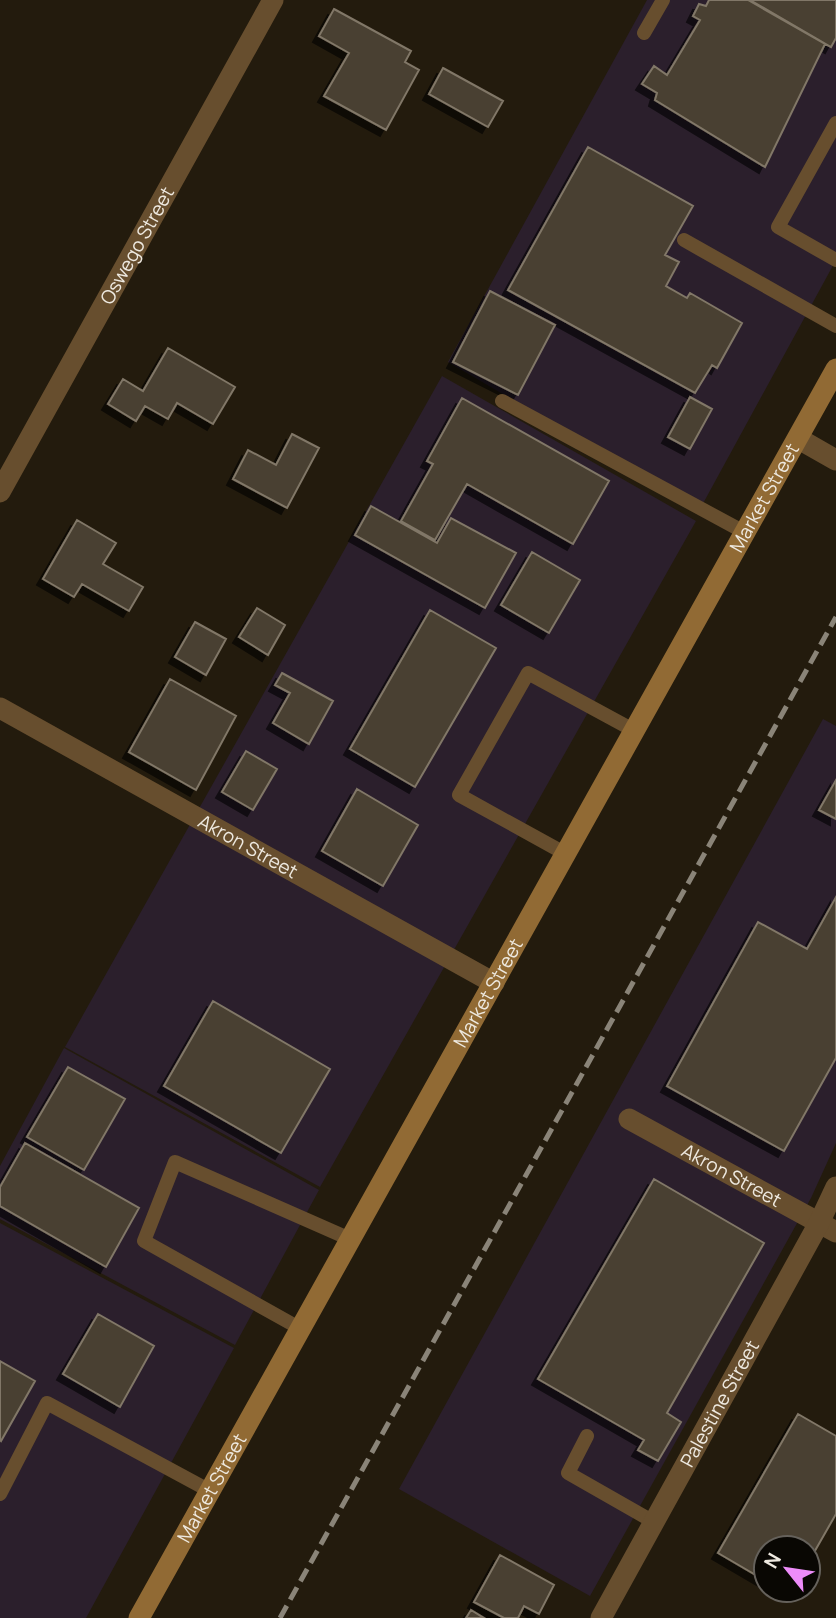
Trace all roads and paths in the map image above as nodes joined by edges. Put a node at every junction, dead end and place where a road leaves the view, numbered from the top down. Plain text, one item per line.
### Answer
1 (273, 0) edge
2 (663, 0) edge
3 (644, 33) dead end
4 (836, 123) edge
5 (684, 240) dead end
6 (836, 260) edge
7 (836, 326) edge
8 (836, 369) edge
9 (502, 401) dead end
10 (799, 439) junction
11 (836, 460) edge
12 (0, 492) edge
13 (746, 533) junction
14 (0, 708) edge
15 (635, 731) junction
16 (566, 855) junction
17 (494, 983) junction
18 (629, 1119) dead end
19 (836, 1187) edge
20 (828, 1228) edge
21 (350, 1239) junction
22 (301, 1329) junction
23 (587, 1436) dead end
24 (210, 1491) junction
25 (0, 1494) edge
26 (654, 1522) junction
27 (139, 1618) edge
28 (601, 1618) edge

1 - 12 street, Oswego Street
2 - 3 lane
4 - 6 lane
5 - 7 lane
8 - 10 main road, Market Street
9 - 13 lane
10 - 11 street
10 - 13 main road, Market Street
13 - 15 main road, Market Street
14 - 17 street, Akron Street
15 - 16 main road, Market Street
15 - 16 lane
16 - 17 main road, Market Street
17 - 21 main road, Market Street
18 - 20 street, Akron Street
19 - 20 street, Palestine Street
20 - 26 street, Palestine Street
21 - 22 main road, Market Street
21 - 22 lane
22 - 24 main road, Market Street
23 - 26 lane
24 - 25 lane
24 - 27 main road, Market Street
26 - 28 street, Palestine Street

